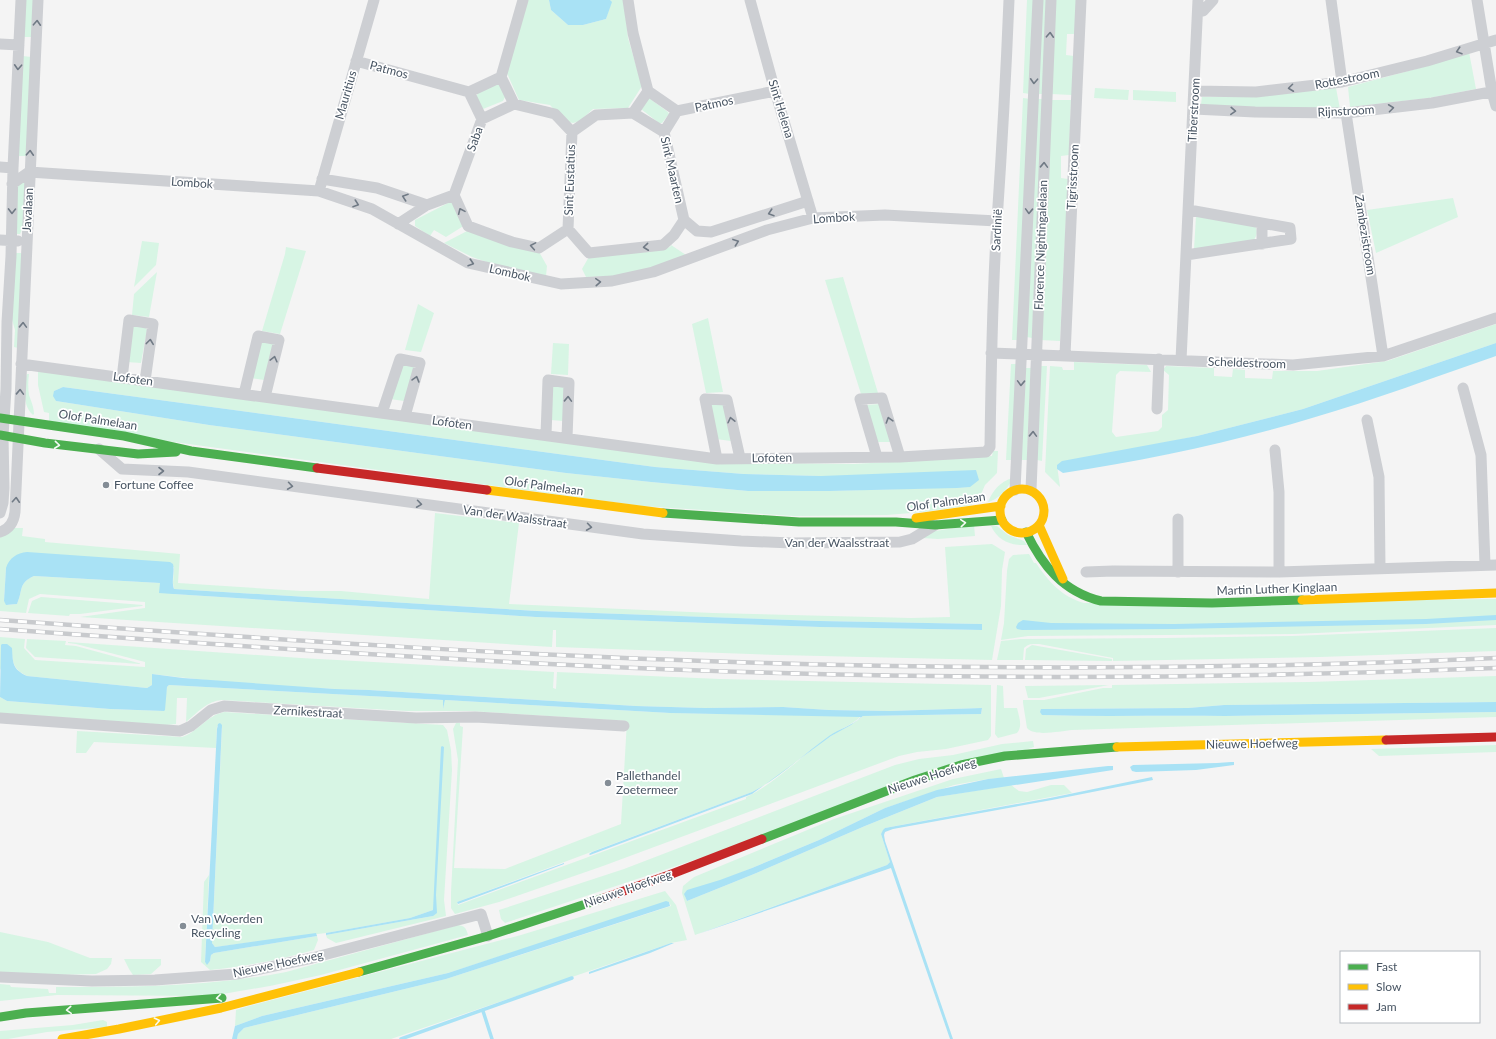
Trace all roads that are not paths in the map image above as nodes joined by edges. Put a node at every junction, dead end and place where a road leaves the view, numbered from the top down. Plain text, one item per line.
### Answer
1 (21, 0) edge
2 (38, 0) edge
3 (374, 0) edge
4 (523, 0) edge
5 (750, 0) edge
6 (1009, 0) edge
7 (1038, 0) edge
8 (1051, 0) edge
9 (1081, 0) edge
10 (1213, 0) edge
11 (1331, 0) edge
12 (1477, 0) edge
13 (631, 1) edge
14 (1198, 5) edge
15 (1496, 40) edge
16 (0, 44) edge
17 (1484, 44) junction
18 (19, 45) junction
19 (356, 61) junction
20 (501, 76) junction
21 (1342, 82) junction
22 (648, 91) junction
23 (775, 91) junction
24 (1194, 91) junction
25 (1494, 91) edge
26 (469, 92) junction
27 (514, 104) junction
28 (1496, 106) edge
29 (1194, 109) junction
30 (677, 111) junction
31 (633, 113) junction
32 (1346, 113) junction
33 (482, 119) junction
34 (572, 132) junction
35 (664, 132) junction
36 (0, 167) edge
37 (13, 168) junction
38 (29, 172) junction
39 (322, 179) junction
40 (12, 184) junction
41 (319, 191) junction
42 (454, 195) junction
43 (808, 201) junction
44 (428, 205) junction
45 (1189, 210) junction
46 (813, 218) junction
47 (684, 220) junction
48 (997, 220) junction
49 (1262, 223) junction
50 (398, 224) junction
51 (568, 229) junction
52 (710, 232) junction
53 (0, 240) edge
54 (11, 241) junction
55 (26, 242) junction
56 (1262, 244) junction
57 (716, 249) junction
58 (1186, 255) junction
59 (1496, 318) edge
60 (991, 353) junction
61 (1022, 355) junction
62 (1065, 355) junction
63 (1036, 356) junction
64 (1383, 356) junction
65 (1159, 359) junction
66 (1181, 360) junction
67 (21, 364) junction
68 (122, 378) junction
69 (145, 381) junction
70 (1463, 388) dead end
71 (244, 394) junction
72 (265, 397) junction
73 (1157, 409) dead end
74 (382, 413) junction
75 (405, 416) junction
76 (2, 418) edge
77 (19, 420) junction
78 (1367, 420) dead end
79 (1, 436) edge
80 (546, 436) junction
81 (567, 438) junction
82 (19, 439) junction
83 (99, 450) junction
84 (1275, 450) dead end
85 (191, 451) junction
86 (979, 453) joint
87 (877, 457) junction
88 (900, 457) junction
89 (740, 458) junction
90 (717, 459) junction
91 (1015, 490) junction
92 (1031, 490) junction
93 (1001, 506) junction
94 (0, 513) edge
95 (1178, 519) dead end
96 (1002, 520) junction
97 (896, 522) junction
98 (935, 525) junction
99 (1039, 526) junction
100 (0, 532) edge
101 (1026, 532) junction
102 (1490, 565) edge
103 (1380, 568) junction
104 (1086, 572) dead end
105 (1178, 572) junction
106 (1279, 572) junction
107 (1064, 584) junction
108 (1496, 593) edge
109 (0, 718) edge
110 (624, 726) dead end
111 (1496, 737) edge
112 (488, 936) junction
113 (2, 978) edge
114 (313, 983) junction
115 (0, 1017) edge
116 (62, 1039) edge

1 - 18 street, Javalaan
38 -> 2 street, Javalaan
3 - 19 street, Mauritius
4 - 20 street
5 - 23 street, Sint Helena
6 - 48 street, Sardinië
7 -> 61 street, Florence Nightingalelaan
63 -> 8 street, Florence Nightingalelaan
9 - 62 street, Tigrisstroom
10 - 14 street, Tiberstroom
11 - 21 street
12 - 17 street
13 - 22 street
14 - 24 street, Tiberstroom
15 - 17 street, Rottestroom
16 - 18 street
17 -> 21 street, Rottestroom
17 - 25 street
18 -> 37 street, Javalaan
19 - 26 street, Patmos
19 - 39 street, Mauritius
20 - 26 street
20 - 27 street
21 -> 24 street, Rottestroom
22 - 30 street
22 - 31 street
23 - 30 street, Patmos
23 - 43 street, Sint Helena
24 - 29 street, Tiberstroom
25 - 28 street
32 -> 25 street, Rijnstroom
26 - 33 street, Saba
27 - 33 street
27 - 34 street
29 -> 32 street, Rijnstroom
29 - 45 street, Tiberstroom
30 - 35 street
31 - 34 street
31 - 35 street, Sint Maarten
32 - 64 street, Zambezistroom
33 - 42 street, Saba
34 - 51 street, Sint Eustatius
35 - 47 street, Sint Maarten
36 - 37 street
37 - 40 street, Javalaan
38 - 40 street
38 - 41 street, Lombok
38 - 55 street, Javalaan
39 - 41 street, Mauritius
44 -> 39 street
40 -> 54 street, Javalaan
41 -> 50 street, Lombok
42 - 44 street
51 -> 42 street
43 - 46 street, Sint Helena
43 -> 52 street, Lombok
44 - 50 street
45 - 49 street
45 - 58 street, Tiberstroom
46 - 48 street, Lombok
57 -> 46 street, Lombok
47 -> 51 street
47 - 52 street
48 - 60 street, Sardinië
49 - 56 street
49 - 56 street
50 -> 57 street, Lombok
52 - 57 street
53 - 54 street
54 - 55 street
54 - 76 street, Javalaan
67 -> 55 street, Javalaan
56 - 58 street
58 - 66 street, Tiberstroom
59 - 64 street, Scheldestroom
60 - 61 street, Scheldestroom
60 - 86 street, Sardinië
61 - 63 street, Scheldestroom
61 -> 91 street, Florence Nightingalelaan
62 - 63 street, Scheldestroom
62 - 65 street, Scheldestroom
92 -> 63 street, Florence Nightingalelaan
64 - 66 street, Scheldestroom
65 - 66 street, Scheldestroom
65 - 73 street
67 - 68 street, Lofoten
77 -> 67 street, Javalaan
68 - 69 street, Lofoten
69 -> 68 street
69 - 71 street, Lofoten
70 - 102 street
71 - 72 street, Lofoten
72 -> 71 street
72 - 74 street, Lofoten
74 - 75 street, Lofoten
75 -> 74 street
75 - 80 street, Lofoten
76 - 77 street, Olof Palmelaan
76 - 79 street, Javalaan
77 - 82 street, Javalaan
77 - 85 street, Olof Palmelaan
78 - 103 street
79 - 82 street, Olof Palmelaan
79 - 94 street
80 - 81 street, Lofoten
81 -> 80 street
81 - 90 street, Lofoten
82 -> 83 street, Olof Palmelaan
100 -> 82 street
83 - 85 street, Olof Palmelaan
83 -> 98 street, Van der Waalsstraat
84 - 106 street
85 - 97 street, Olof Palmelaan
86 - 88 street, Lofoten
87 - 88 street, Lofoten
88 -> 87 street
87 - 89 street, Lofoten
89 - 90 street, Lofoten
89 -> 90 street
91 - 92 street
91 - 93 street
92 - 99 street
93 - 96 street
93 - 97 street, Olof Palmelaan
95 - 105 street
98 -> 96 street, Olof Palmelaan
96 - 101 street
97 - 98 street, Olof Palmelaan
99 - 101 street
99 - 107 street
101 - 107 street, Martin Luther Kinglaan
102 - 103 street
103 - 106 street
104 - 105 street
105 - 106 street
107 - 108 street, Martin Luther Kinglaan
109 - 110 street, Zernikestraat
111 - 112 street, Nieuwe Hoefweg
112 - 113 street, Nieuwe Hoefweg
112 - 114 street, Nieuwe Hoefweg
114 -> 115 street, Nieuwe Hoefweg
116 -> 114 street, Nieuwe Hoefweg

